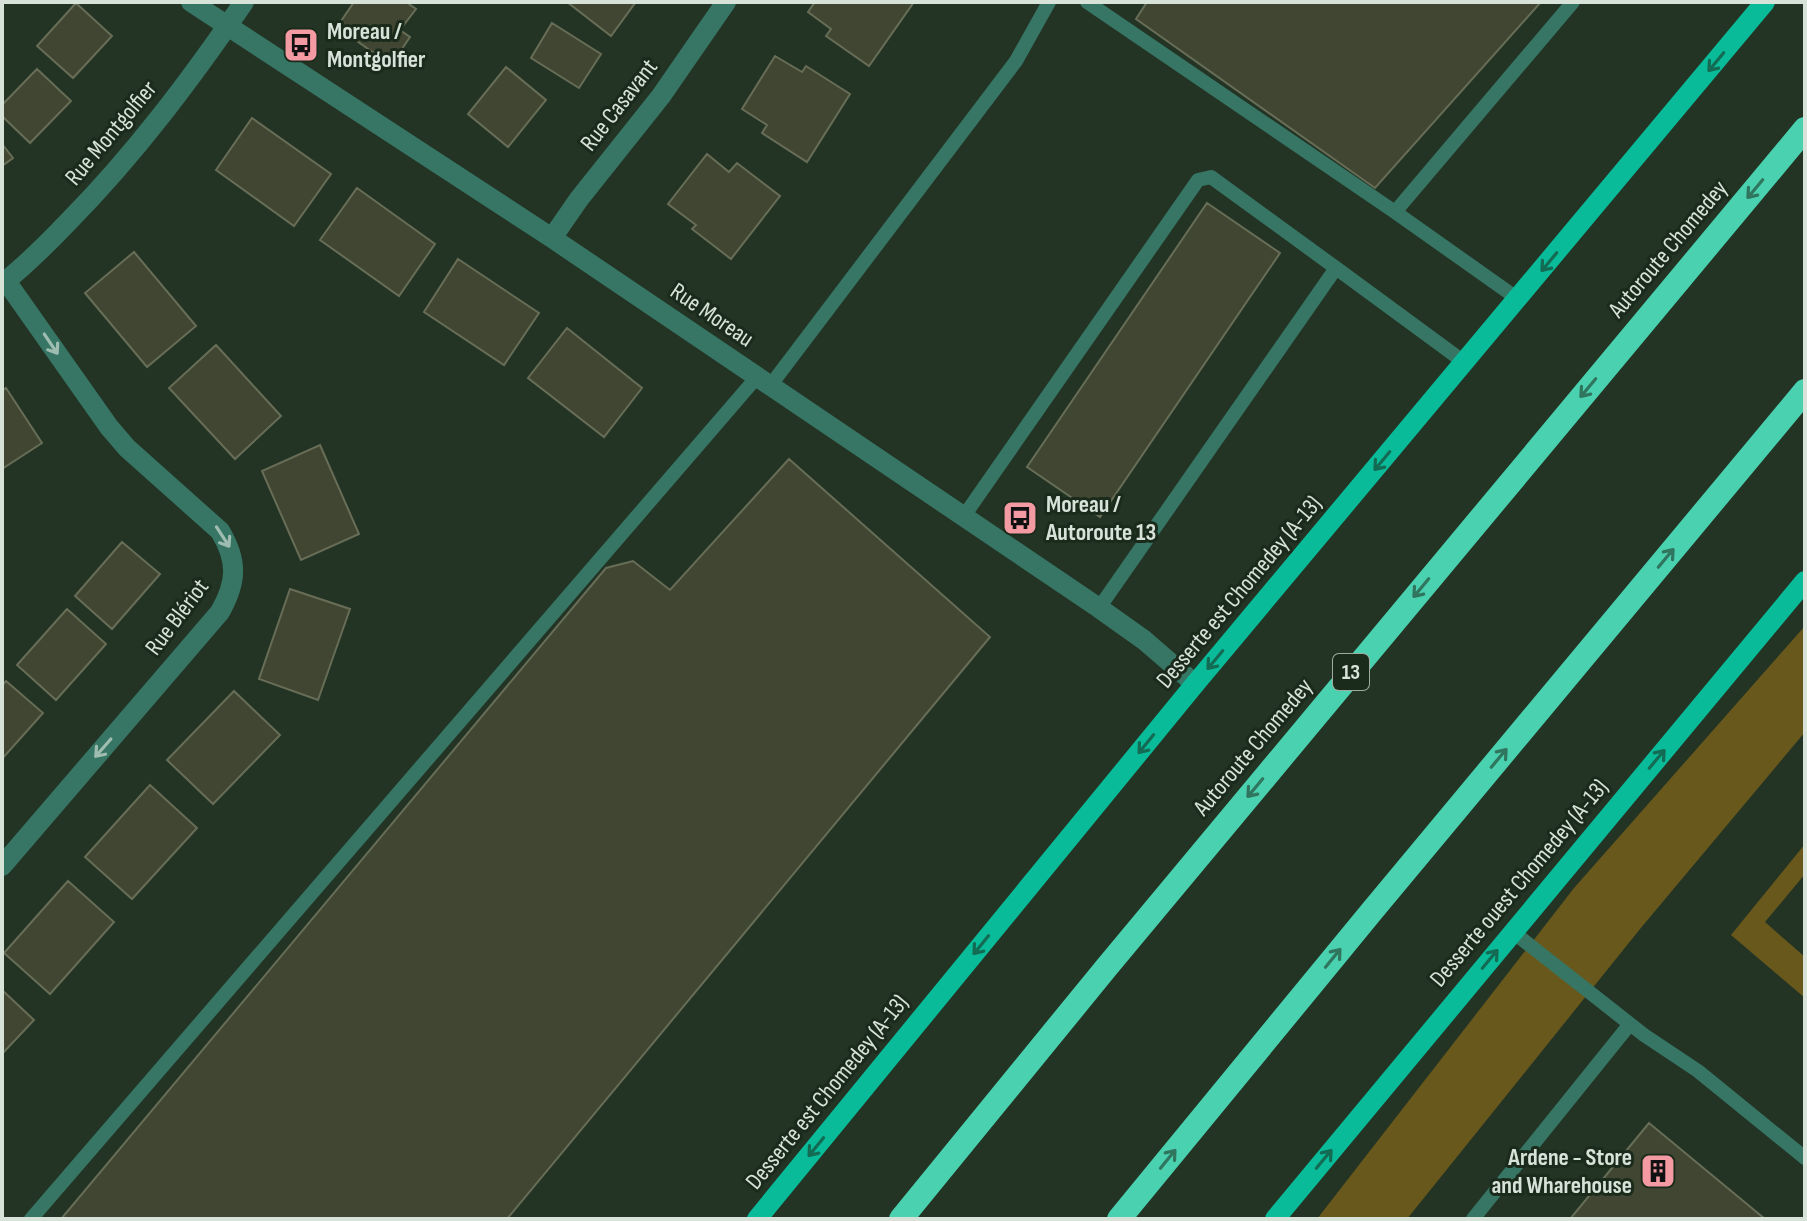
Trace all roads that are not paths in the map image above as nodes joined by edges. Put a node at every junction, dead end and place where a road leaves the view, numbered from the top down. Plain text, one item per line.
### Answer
1 (191, 2) edge
2 (244, 2) edge
3 (726, 2) edge
4 (1049, 2) edge
5 (1087, 2) edge
6 (1573, 2) edge
7 (1765, 2) edge
8 (228, 25) junction
9 (1805, 129) edge
10 (1395, 212) junction
11 (552, 238) junction
12 (1336, 268) junction
13 (4, 282) edge
14 (1518, 299) junction
15 (1464, 362) junction
16 (764, 382) junction
17 (1805, 391) edge
18 (964, 516) junction
19 (1805, 581) edge
20 (1099, 608) junction
21 (1195, 684) junction
22 (2, 866) edge
23 (1513, 932) junction
24 (1630, 1024) junction
25 (1805, 1158) edge
26 (31, 1219) edge
27 (757, 1219) edge
28 (901, 1219) edge
29 (1119, 1219) edge
30 (1275, 1219) edge
31 (1473, 1219) edge

1 - 8 street, Rue Moreau
2 - 8 street, Rue Montgolfier
3 - 11 street, Rue Casavant
4 - 16 lane
5 - 10 lane
6 - 10 lane
7 -> 14 main road, Desserte est Chomedey (A-13)
8 - 11 street, Rue Moreau
8 - 13 street, Rue Montgolfier
9 -> 28 highway, Autoroute Chomedey / 13
10 - 14 lane
11 - 16 street, Rue Moreau
12 - 15 lane
12 - 18 lane
12 - 20 lane
13 -> 22 street, Rue Blériot
14 - 15 main road, Desserte est Chomedey (A-13)
15 -> 21 main road, Desserte est Chomedey (A-13)
16 - 18 street, Rue Moreau
16 - 26 lane
29 -> 17 highway
18 - 20 street, Rue Moreau
23 -> 19 main road, Desserte ouest Chomedey (A-13)
20 - 21 street, Rue Moreau
21 -> 27 main road, Desserte est Chomedey (A-13)
23 - 24 lane
30 -> 23 main road, Desserte ouest Chomedey (A-13)
24 - 25 lane
24 - 31 lane

